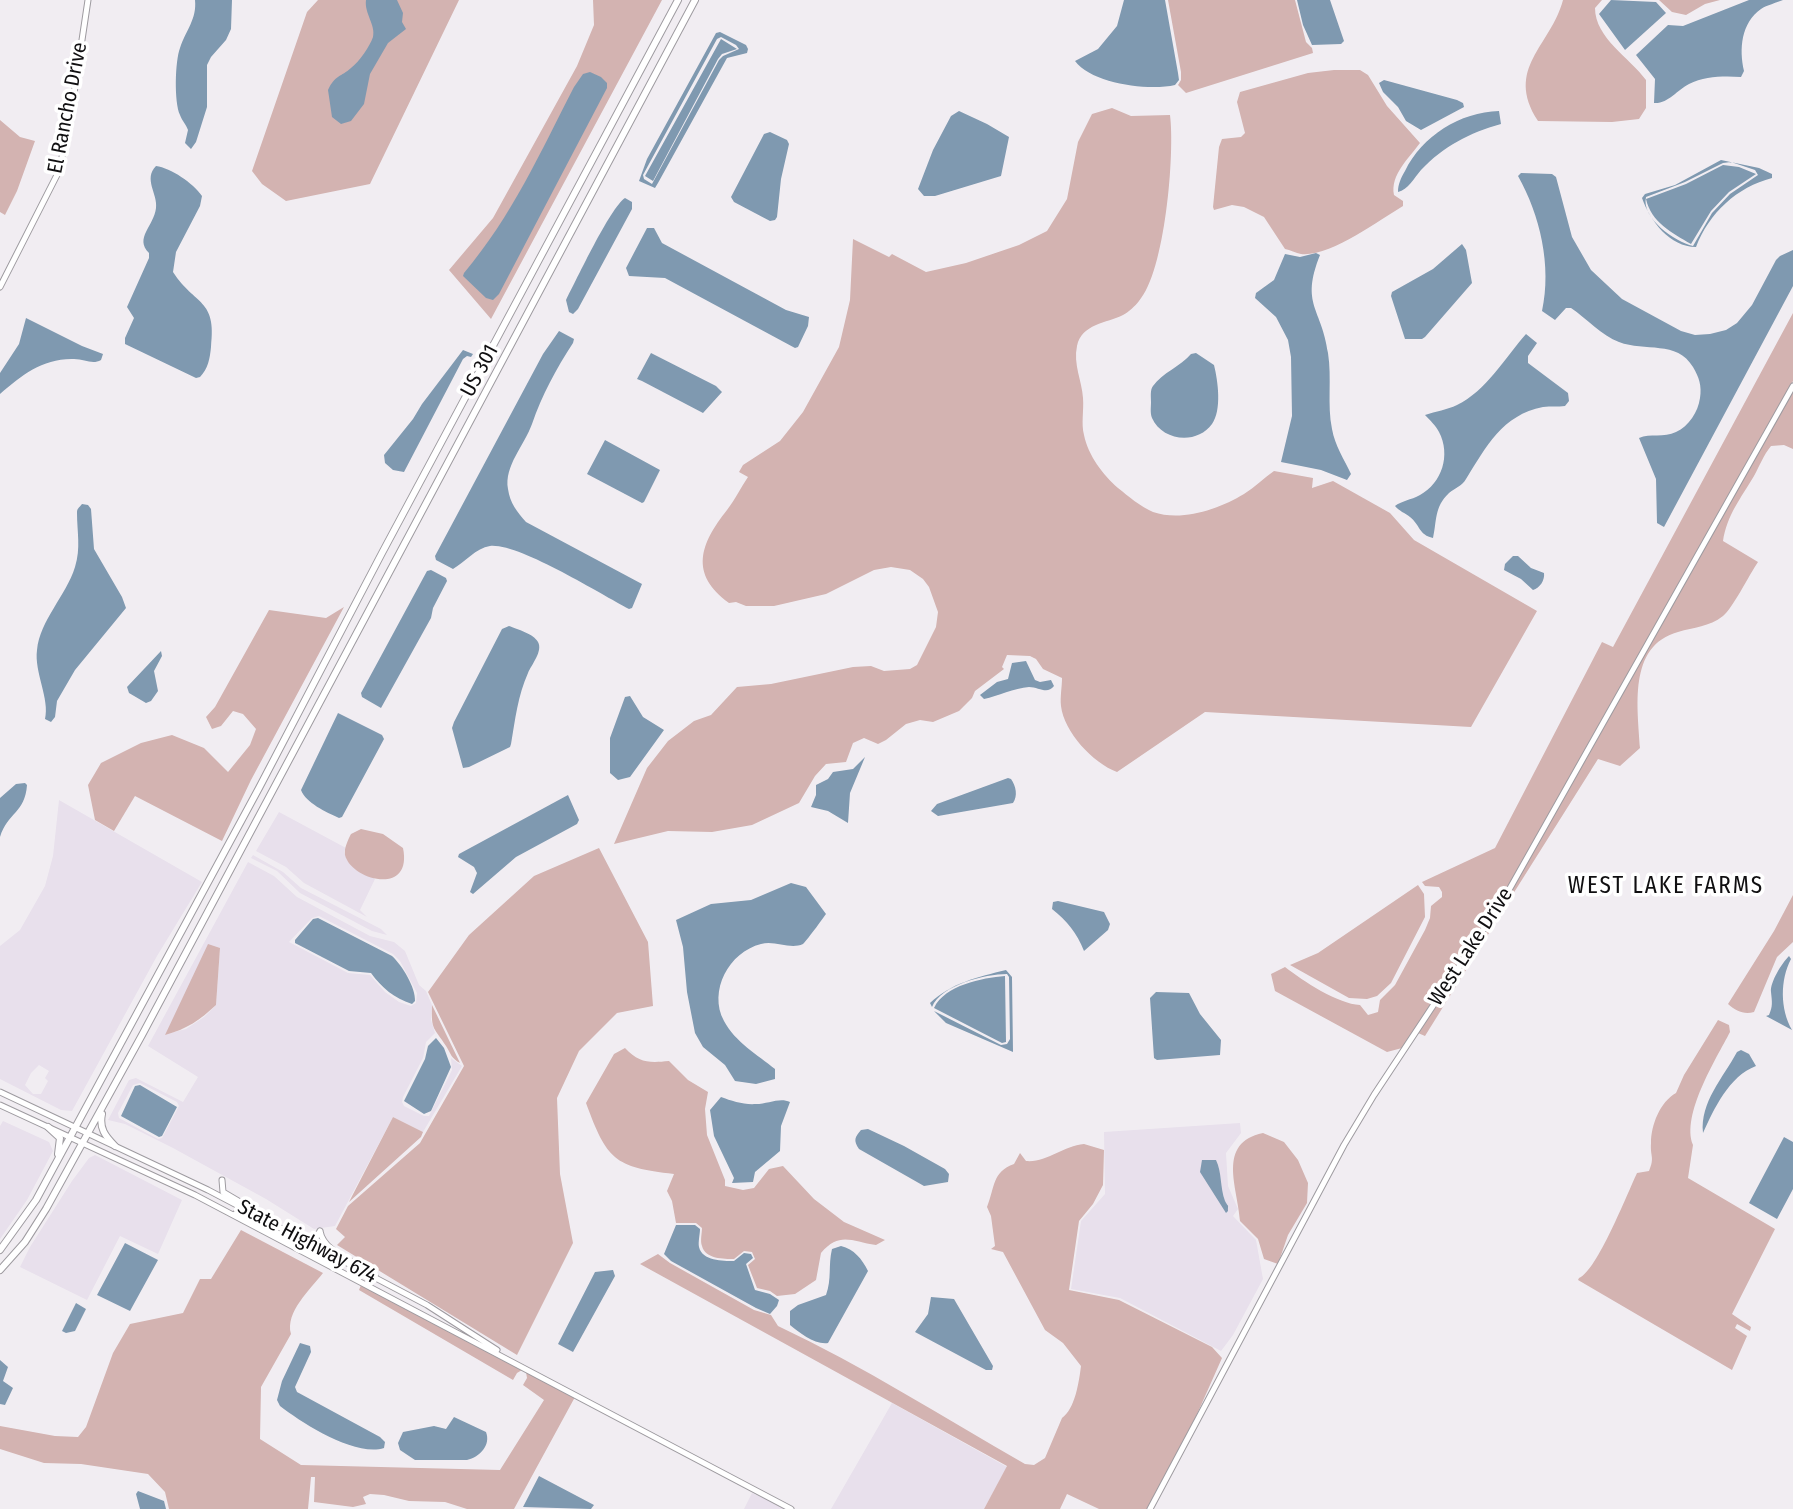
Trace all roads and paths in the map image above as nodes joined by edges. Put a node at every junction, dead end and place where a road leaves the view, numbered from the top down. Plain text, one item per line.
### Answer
1 (88, 0) edge
2 (678, 0) edge
3 (695, 0) edge
4 (546, 247) junction
5 (559, 254) junction
6 (0, 288) edge
7 (1793, 386) edge
8 (0, 1092) edge
9 (0, 1105) edge
10 (103, 1106) junction
11 (48, 1127) junction
12 (75, 1128) junction
13 (88, 1133) junction
14 (70, 1136) junction
15 (83, 1142) junction
16 (115, 1146) junction
17 (57, 1160) junction
18 (206, 1189) junction
19 (229, 1213) junction
20 (272, 1224) junction
21 (320, 1231) junction
22 (301, 1239) junction
23 (309, 1244) junction
24 (0, 1250) edge
25 (0, 1270) edge
26 (380, 1281) junction
27 (531, 1371) junction
28 (791, 1509) edge
29 (1150, 1509) edge

1 - 6 main road, El Rancho Drive
2 - 4 main road, US 301 / US 301
3 - 5 main road, US 301
4 - 5 main road
4 - 12 main road, US 301 / US 301
5 - 10 main road, US 301
7 - 29 main road, West Lake Drive
8 - 12 main road, State Highway 674
9 - 11 main road, State Highway 674
10 - 13 main road, US 301
10 - 16 main road
11 - 14 main road, State Highway 674
11 - 17 main road
12 - 13 main road, State Highway 674
12 - 14 main road, US 301
13 - 15 main road, US 301
13 - 16 main road, State Highway 674
14 - 15 main road, State Highway 674
14 - 17 main road, US 301
15 - 19 main road, State Highway 674
15 - 25 main road, US 301
16 - 18 main road, State Highway 674
17 - 24 main road, US 301
18 - 20 main road, State Highway 674
18 - 20 main road
19 - 23 main road
19 - 27 main road, State Highway 674
20 - 22 main road, State Highway 674
21 - 22 main road
21 - 23 main road
21 - 26 main road
22 - 23 main road, State Highway 674
23 - 26 main road, State Highway 674
26 - 27 main road, State Highway 674
27 - 28 main road, State Highway 674

